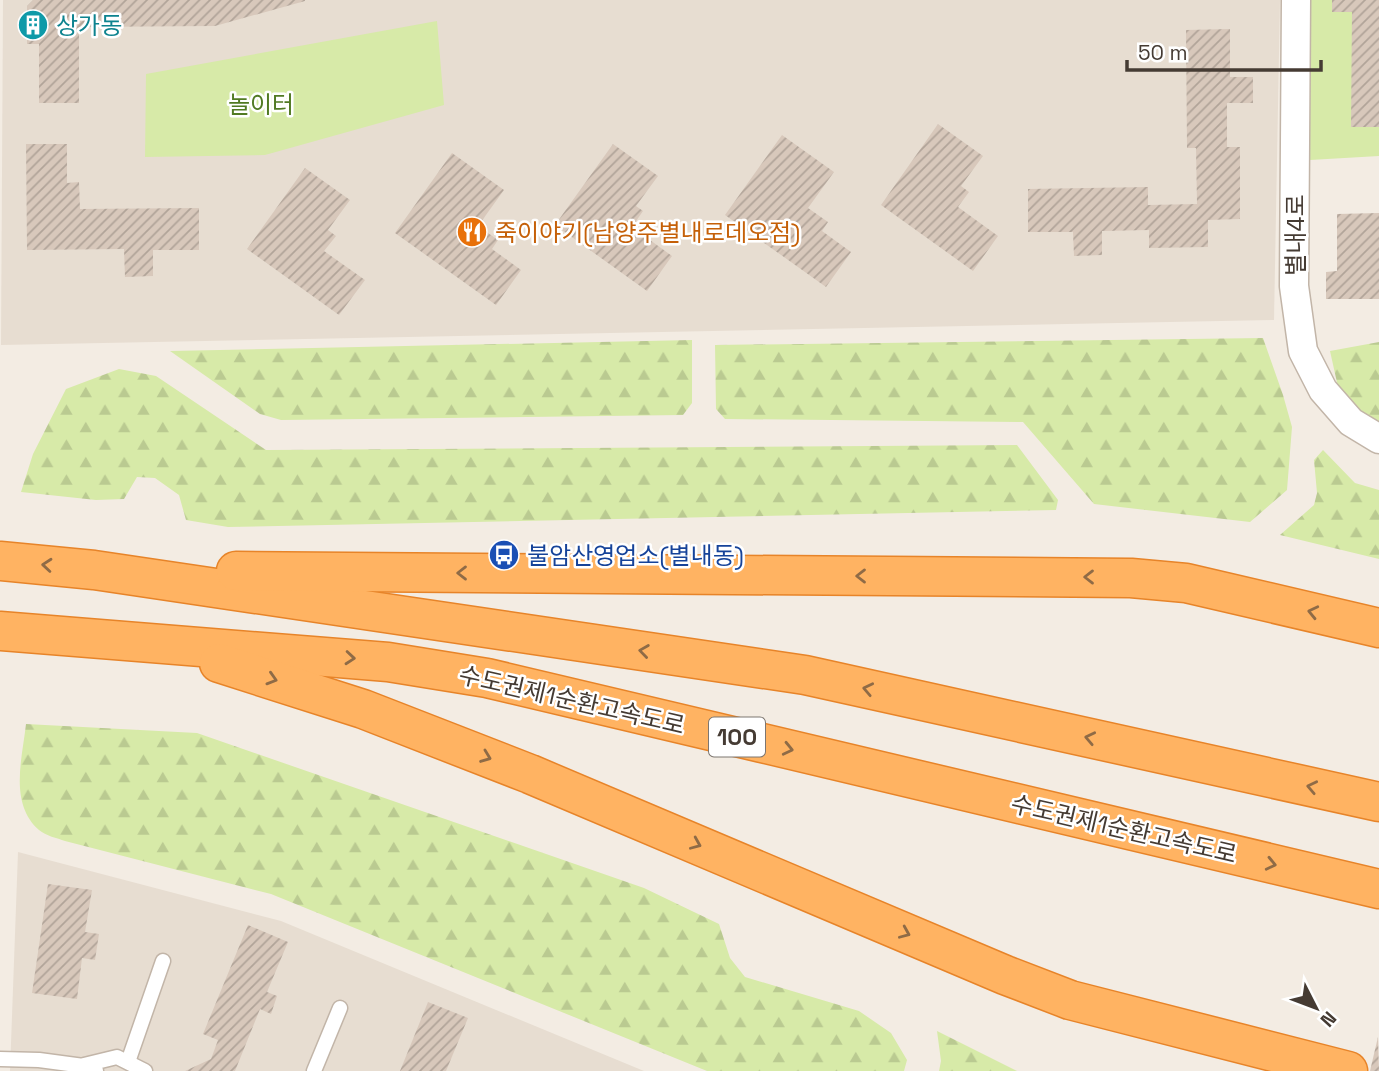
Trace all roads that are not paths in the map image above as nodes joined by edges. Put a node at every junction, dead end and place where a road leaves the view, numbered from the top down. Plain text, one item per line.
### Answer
1 (1296, 0) edge
2 (1379, 439) edge
3 (0, 561) edge
4 (94, 570) junction
5 (1379, 628) edge
6 (0, 631) edge
7 (86, 638) junction
8 (1379, 802) edge
9 (1379, 889) edge
10 (163, 961) dead end
11 (341, 1008) dead end
12 (0, 1059) edge
13 (128, 1062) junction
14 (80, 1068) edge
15 (96, 1071) edge
16 (145, 1071) edge
17 (314, 1071) edge
18 (1348, 1071) edge

1 - 2 street, 별내4로
4 -> 3 highway, 수도권제1순환고속도로
5 -> 4 highway
8 -> 4 highway, 수도권제1순환고속도로
6 - 7 highway, 수도권제1순환고속도로 / 100
7 -> 9 highway, 수도권제1순환고속도로 / 100
7 -> 18 highway
10 - 13 lane
11 - 17 lane
12 - 14 lane
13 - 14 lane
13 - 16 lane
14 - 15 lane

